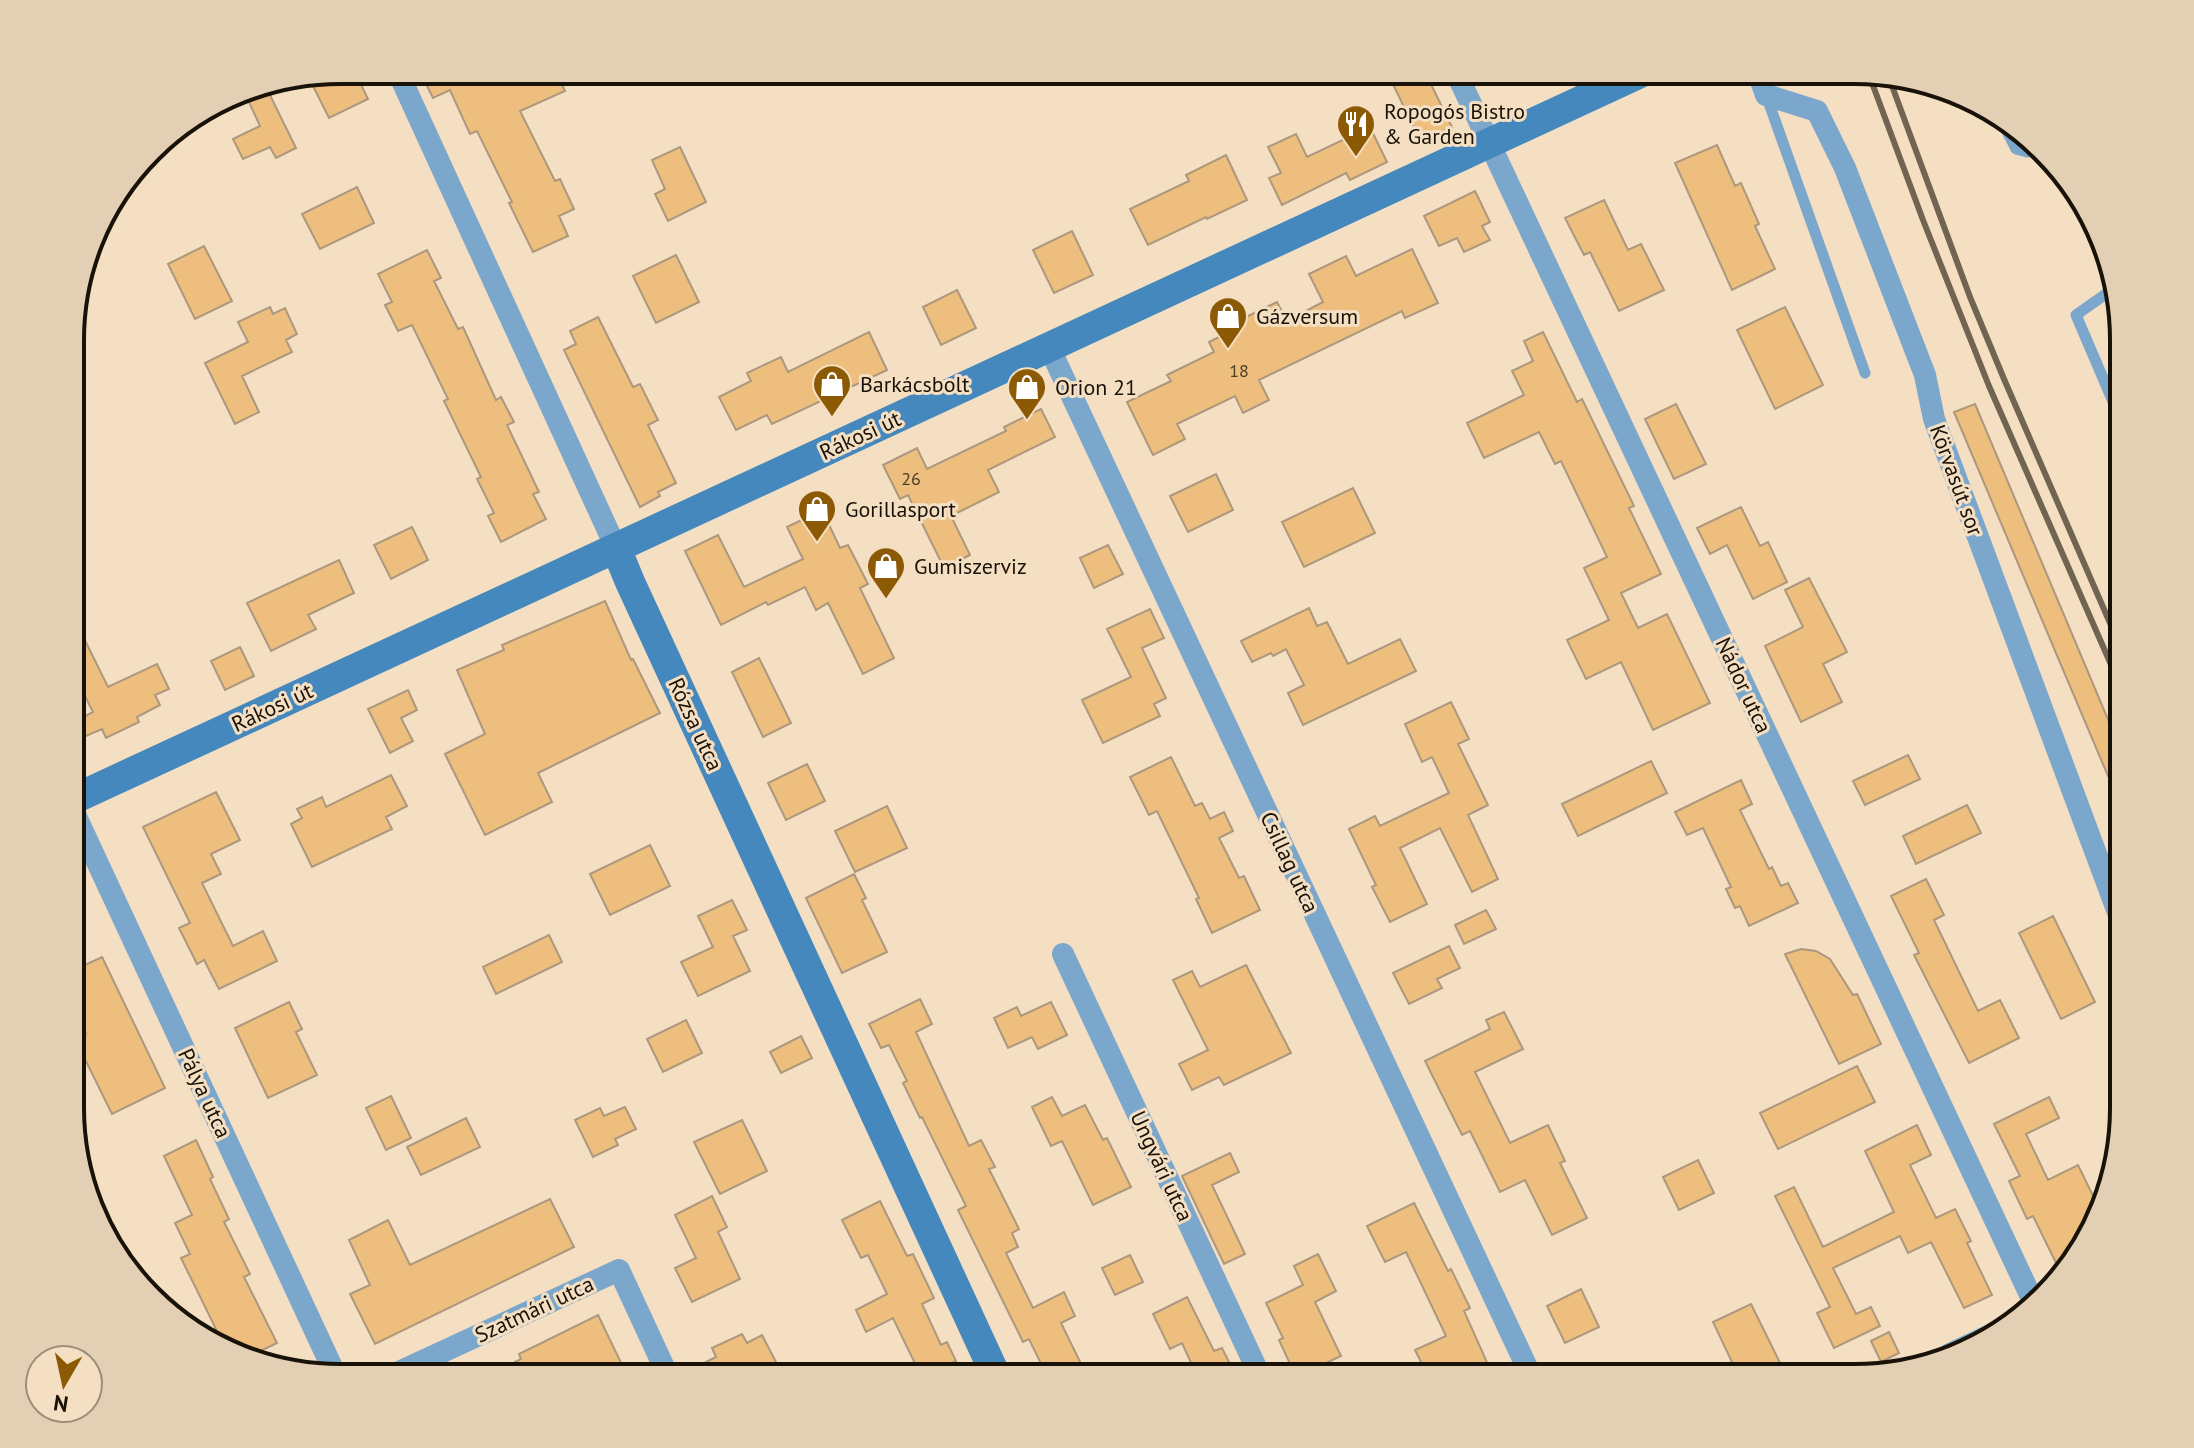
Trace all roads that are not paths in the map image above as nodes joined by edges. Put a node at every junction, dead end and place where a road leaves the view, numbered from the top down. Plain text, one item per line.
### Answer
1 (403, 84) edge
2 (1462, 84) edge
3 (1616, 84) edge
4 (1762, 84) edge
5 (1766, 95) junction
6 (2010, 138) edge
7 (1489, 142) junction
8 (2027, 152) edge
9 (2106, 294) edge
10 (1049, 347) junction
11 (1865, 373) dead end
12 (2109, 392) edge
13 (616, 548) junction
14 (84, 794) edge
15 (84, 834) edge
16 (2109, 888) edge
17 (1063, 954) dead end
18 (2030, 1294) edge
19 (330, 1363) edge
20 (1254, 1363) edge
21 (1525, 1363) edge
22 (416, 1364) edge
23 (662, 1364) edge
24 (990, 1364) edge

1 - 13 street, Rózsa utca
2 - 7 street, Nádor utca
3 - 7 main road, Rákosi út
4 - 5 street
5 - 11 lane
5 - 16 street, Körvasút sor
6 - 8 lane
7 - 10 main road, Rákosi út
7 - 18 street, Nádor utca
9 - 12 lane
10 - 13 main road, Rákosi út
10 - 21 street, Csillag utca
13 - 14 main road, Rákosi út
13 - 24 main road, Rózsa utca
15 - 19 street, Pálya utca
17 - 20 street, Ungvári utca
22 - 23 street, Szatmári utca

